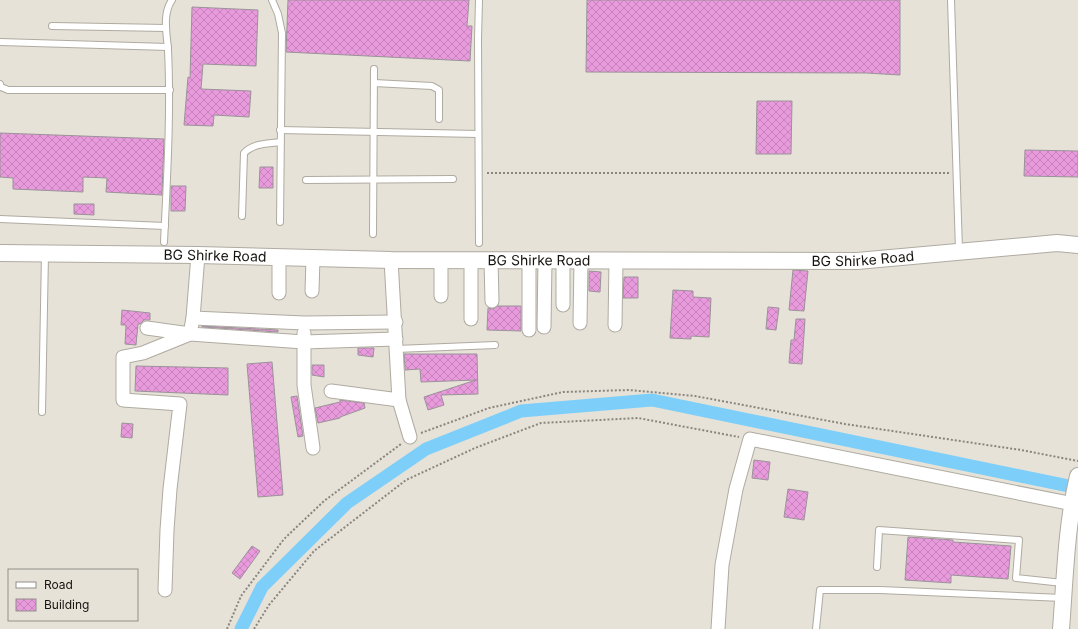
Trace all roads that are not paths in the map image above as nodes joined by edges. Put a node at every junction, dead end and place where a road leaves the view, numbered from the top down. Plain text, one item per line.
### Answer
1 (172, 0) edge
2 (272, 0) edge
3 (479, 0) edge
4 (951, 0) edge
5 (52, 26) dead end
6 (166, 28) junction
7 (0, 42) edge
8 (168, 47) junction
9 (374, 69) dead end
10 (374, 83) junction
11 (0, 84) edge
12 (170, 90) junction
13 (439, 119) dead end
14 (280, 130) junction
15 (374, 132) junction
16 (478, 134) junction
17 (280, 142) junction
18 (453, 179) dead end
19 (306, 180) dead end
20 (374, 180) junction
21 (242, 216) dead end
22 (0, 219) edge
23 (280, 222) dead end
24 (165, 226) junction
25 (373, 234) dead end
26 (164, 242) dead end
27 (479, 243) dead end
28 (1078, 245) edge
29 (959, 252) junction
30 (0, 253) edge
31 (45, 254) junction
32 (198, 255) junction
33 (279, 257) junction
34 (313, 258) junction
35 (391, 260) junction
36 (441, 260) junction
37 (471, 260) junction
38 (491, 260) junction
39 (537, 261) junction
40 (563, 261) junction
41 (581, 261) junction
42 (616, 261) junction
43 (312, 291) dead end
44 (279, 293) dead end
45 (441, 296) dead end
46 (492, 301) dead end
47 (563, 305) dead end
48 (193, 318) junction
49 (471, 319) dead end
50 (396, 322) junction
51 (304, 323) junction
52 (580, 323) dead end
53 (615, 325) dead end
54 (544, 327) dead end
55 (147, 328) dead end
56 (529, 330) dead end
57 (190, 334) junction
58 (304, 342) junction
59 (396, 344) junction
60 (495, 345) dead end
61 (331, 391) dead end
62 (399, 400) junction
63 (42, 412) dead end
64 (410, 437) road end
65 (313, 448) dead end
66 (1078, 476) edge
67 (1074, 502) edge
68 (877, 567) dead end
69 (165, 590) dead end
70 (1064, 591) junction
71 (718, 629) edge
72 (816, 629) edge
73 (1061, 629) edge

1 - 6 lane
2 - 14 lane
3 - 16 lane
4 - 29 lane
5 - 6 lane
6 - 8 lane
7 - 8 lane
8 - 12 lane
9 - 10 lane
10 - 13 lane
10 - 15 lane
11 - 12 lane
12 - 24 lane
14 - 15 lane
14 - 17 lane
15 - 16 lane
15 - 20 lane
16 - 27 lane
17 - 21 lane
17 - 23 lane
18 - 20 lane
19 - 20 lane
20 - 25 lane
22 - 24 lane
24 - 26 lane
28 - 29 street, BG Shirke Road
29 - 42 street, BG Shirke Road
30 - 31 street, BG Shirke Road
31 - 32 street, BG Shirke Road
31 - 63 lane
32 - 33 street, BG Shirke Road
32 - 48 street
33 - 34 street, BG Shirke Road
33 - 44 street
34 - 35 street, BG Shirke Road
34 - 43 street
35 - 36 street, BG Shirke Road
35 - 50 street
36 - 37 street, BG Shirke Road
36 - 45 street
37 - 38 street, BG Shirke Road
37 - 49 street
38 - 39 street, BG Shirke Road
38 - 46 street
39 - 40 street, BG Shirke Road
39 - 54 street
39 - 56 street
40 - 41 street, BG Shirke Road
40 - 47 street
41 - 42 street, BG Shirke Road
41 - 52 street
42 - 53 street
48 - 51 street
48 - 57 street
50 - 51 street
50 - 59 street
51 - 58 street
55 - 57 street
57 - 58 street
57 - 69 street
58 - 59 street
58 - 65 street
59 - 60 lane
59 - 62 street
61 - 62 street
62 - 64 street
66 - 67 street
67 - 70 street
67 - 71 street
68 - 70 lane
70 - 72 lane
70 - 73 street

